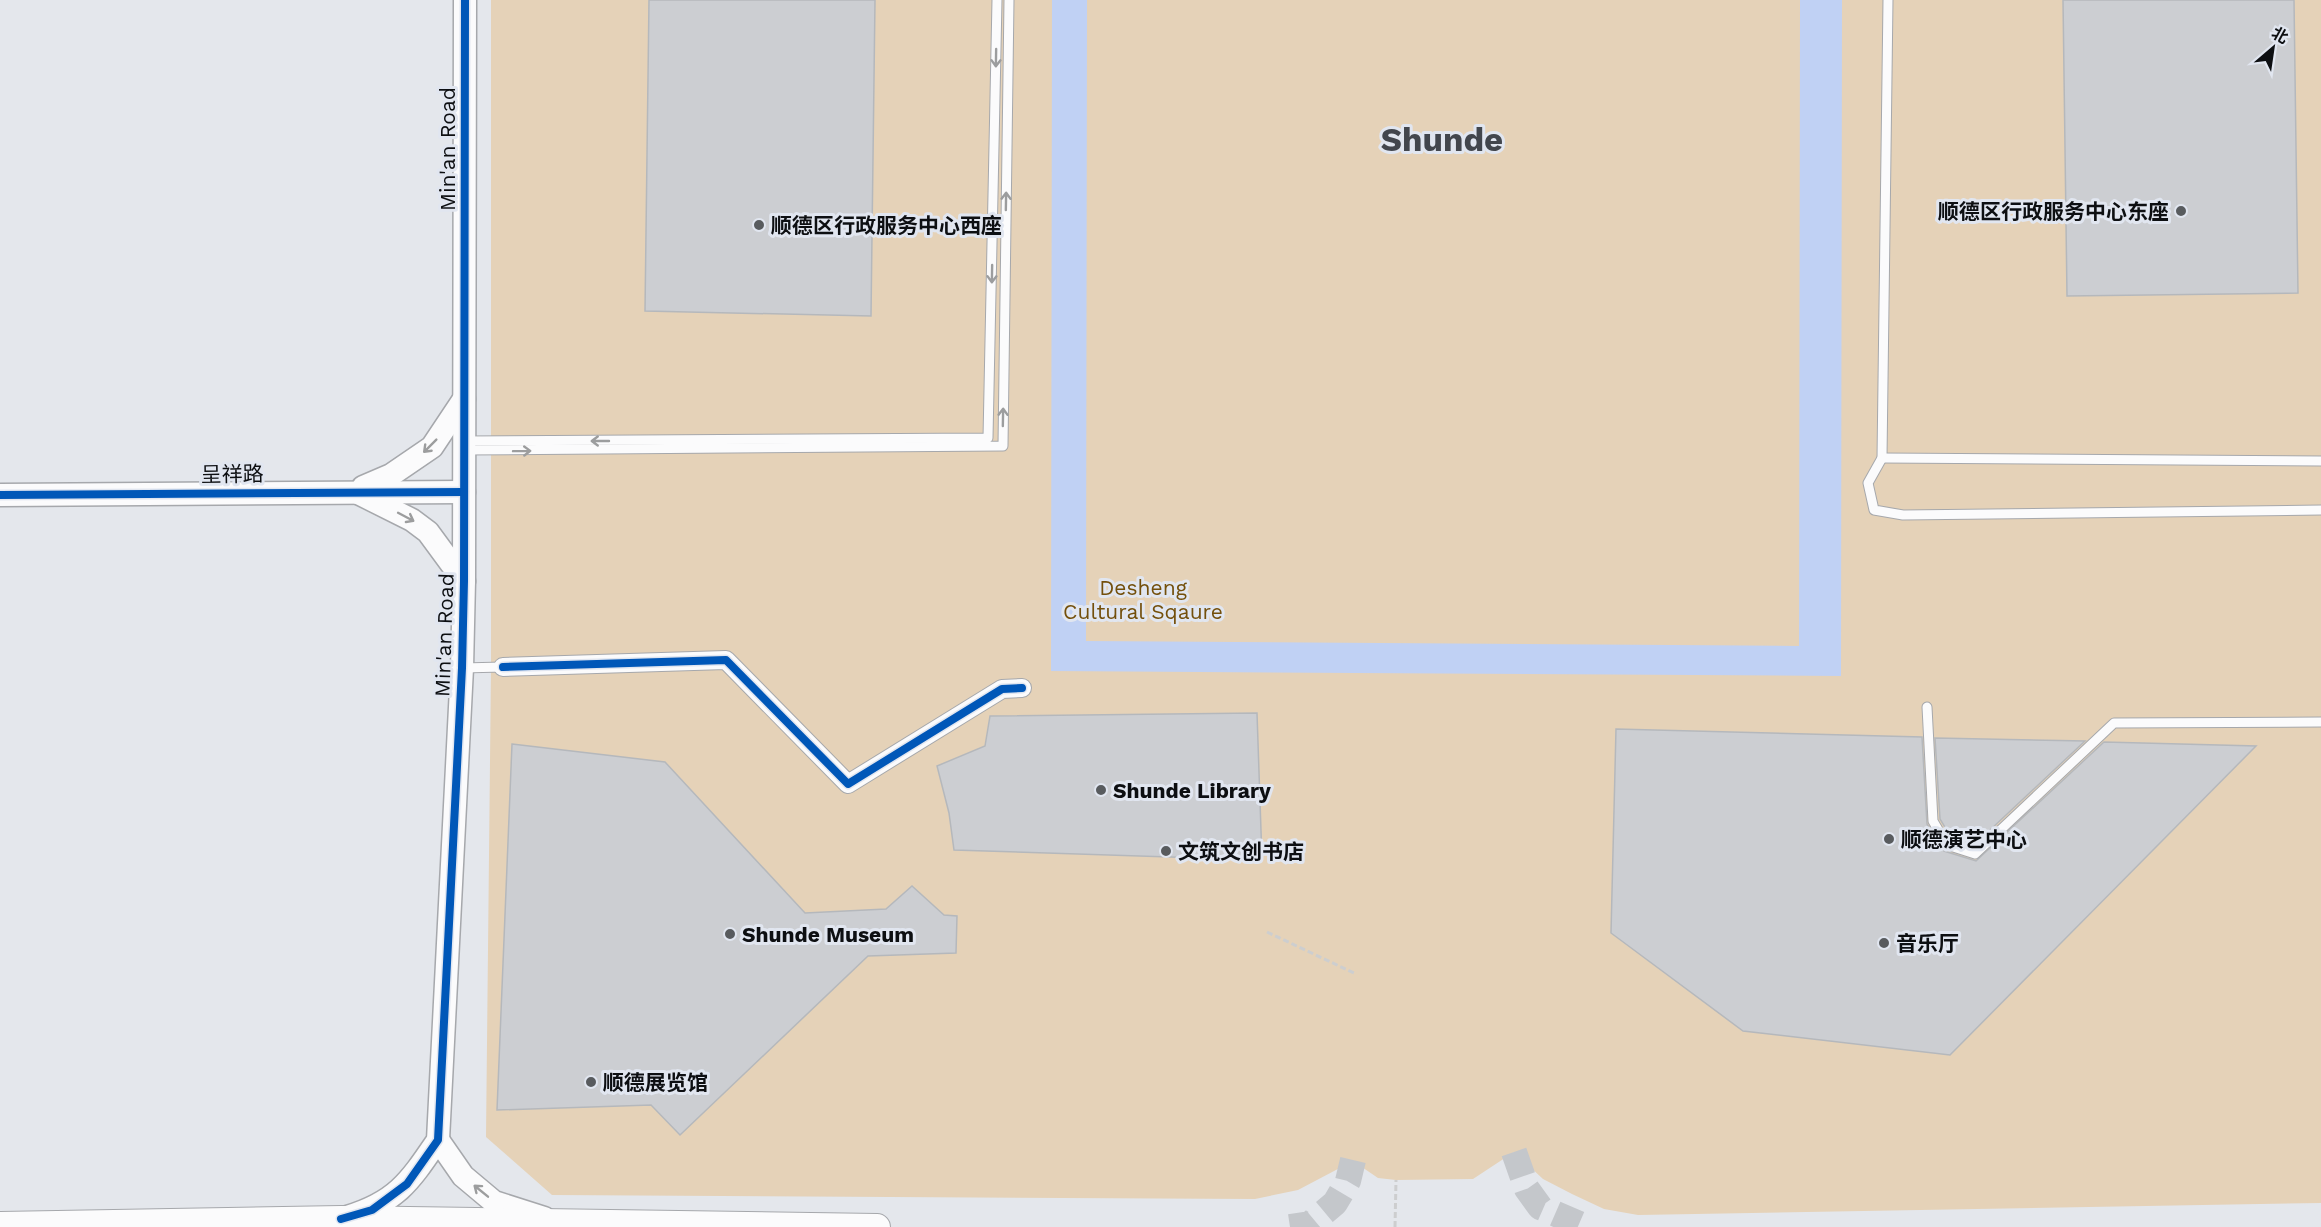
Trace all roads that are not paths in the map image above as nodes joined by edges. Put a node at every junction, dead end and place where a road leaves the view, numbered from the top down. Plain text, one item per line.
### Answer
1 (465, 0) edge
2 (998, 0) edge
3 (1009, 0) edge
4 (1888, 0) edge
5 (464, 399) junction
6 (464, 446) junction
7 (1882, 458) junction
8 (2321, 460) edge
9 (354, 491) junction
10 (464, 492) junction
11 (0, 495) edge
12 (2321, 510) edge
13 (464, 581) junction
14 (503, 667) joint
15 (462, 668) junction
16 (1022, 688) dead end
17 (1927, 707) dead end
18 (2321, 722) edge
19 (438, 1140) junction
20 (341, 1219) junction
21 (553, 1222) junction
22 (0, 1225) edge
23 (877, 1227) edge

1 - 5 street, Min'an Road
2 -> 6 lane
6 -> 3 lane
4 - 7 lane
5 - 6 street, Min'an Road
5 -> 9 street
6 - 10 street, Min'an Road
7 - 8 lane
7 - 12 lane
9 - 10 street, 呈祥路
9 - 11 street, 呈祥路
9 -> 13 street
10 - 13 street, Min'an Road
13 - 15 street, Min'an Road
14 - 15 lane
14 - 16 street
15 - 19 street, Min'an Road
17 - 18 lane
19 - 20 street
21 -> 19 street
20 - 21 main road
20 - 22 main road
21 - 23 main road

